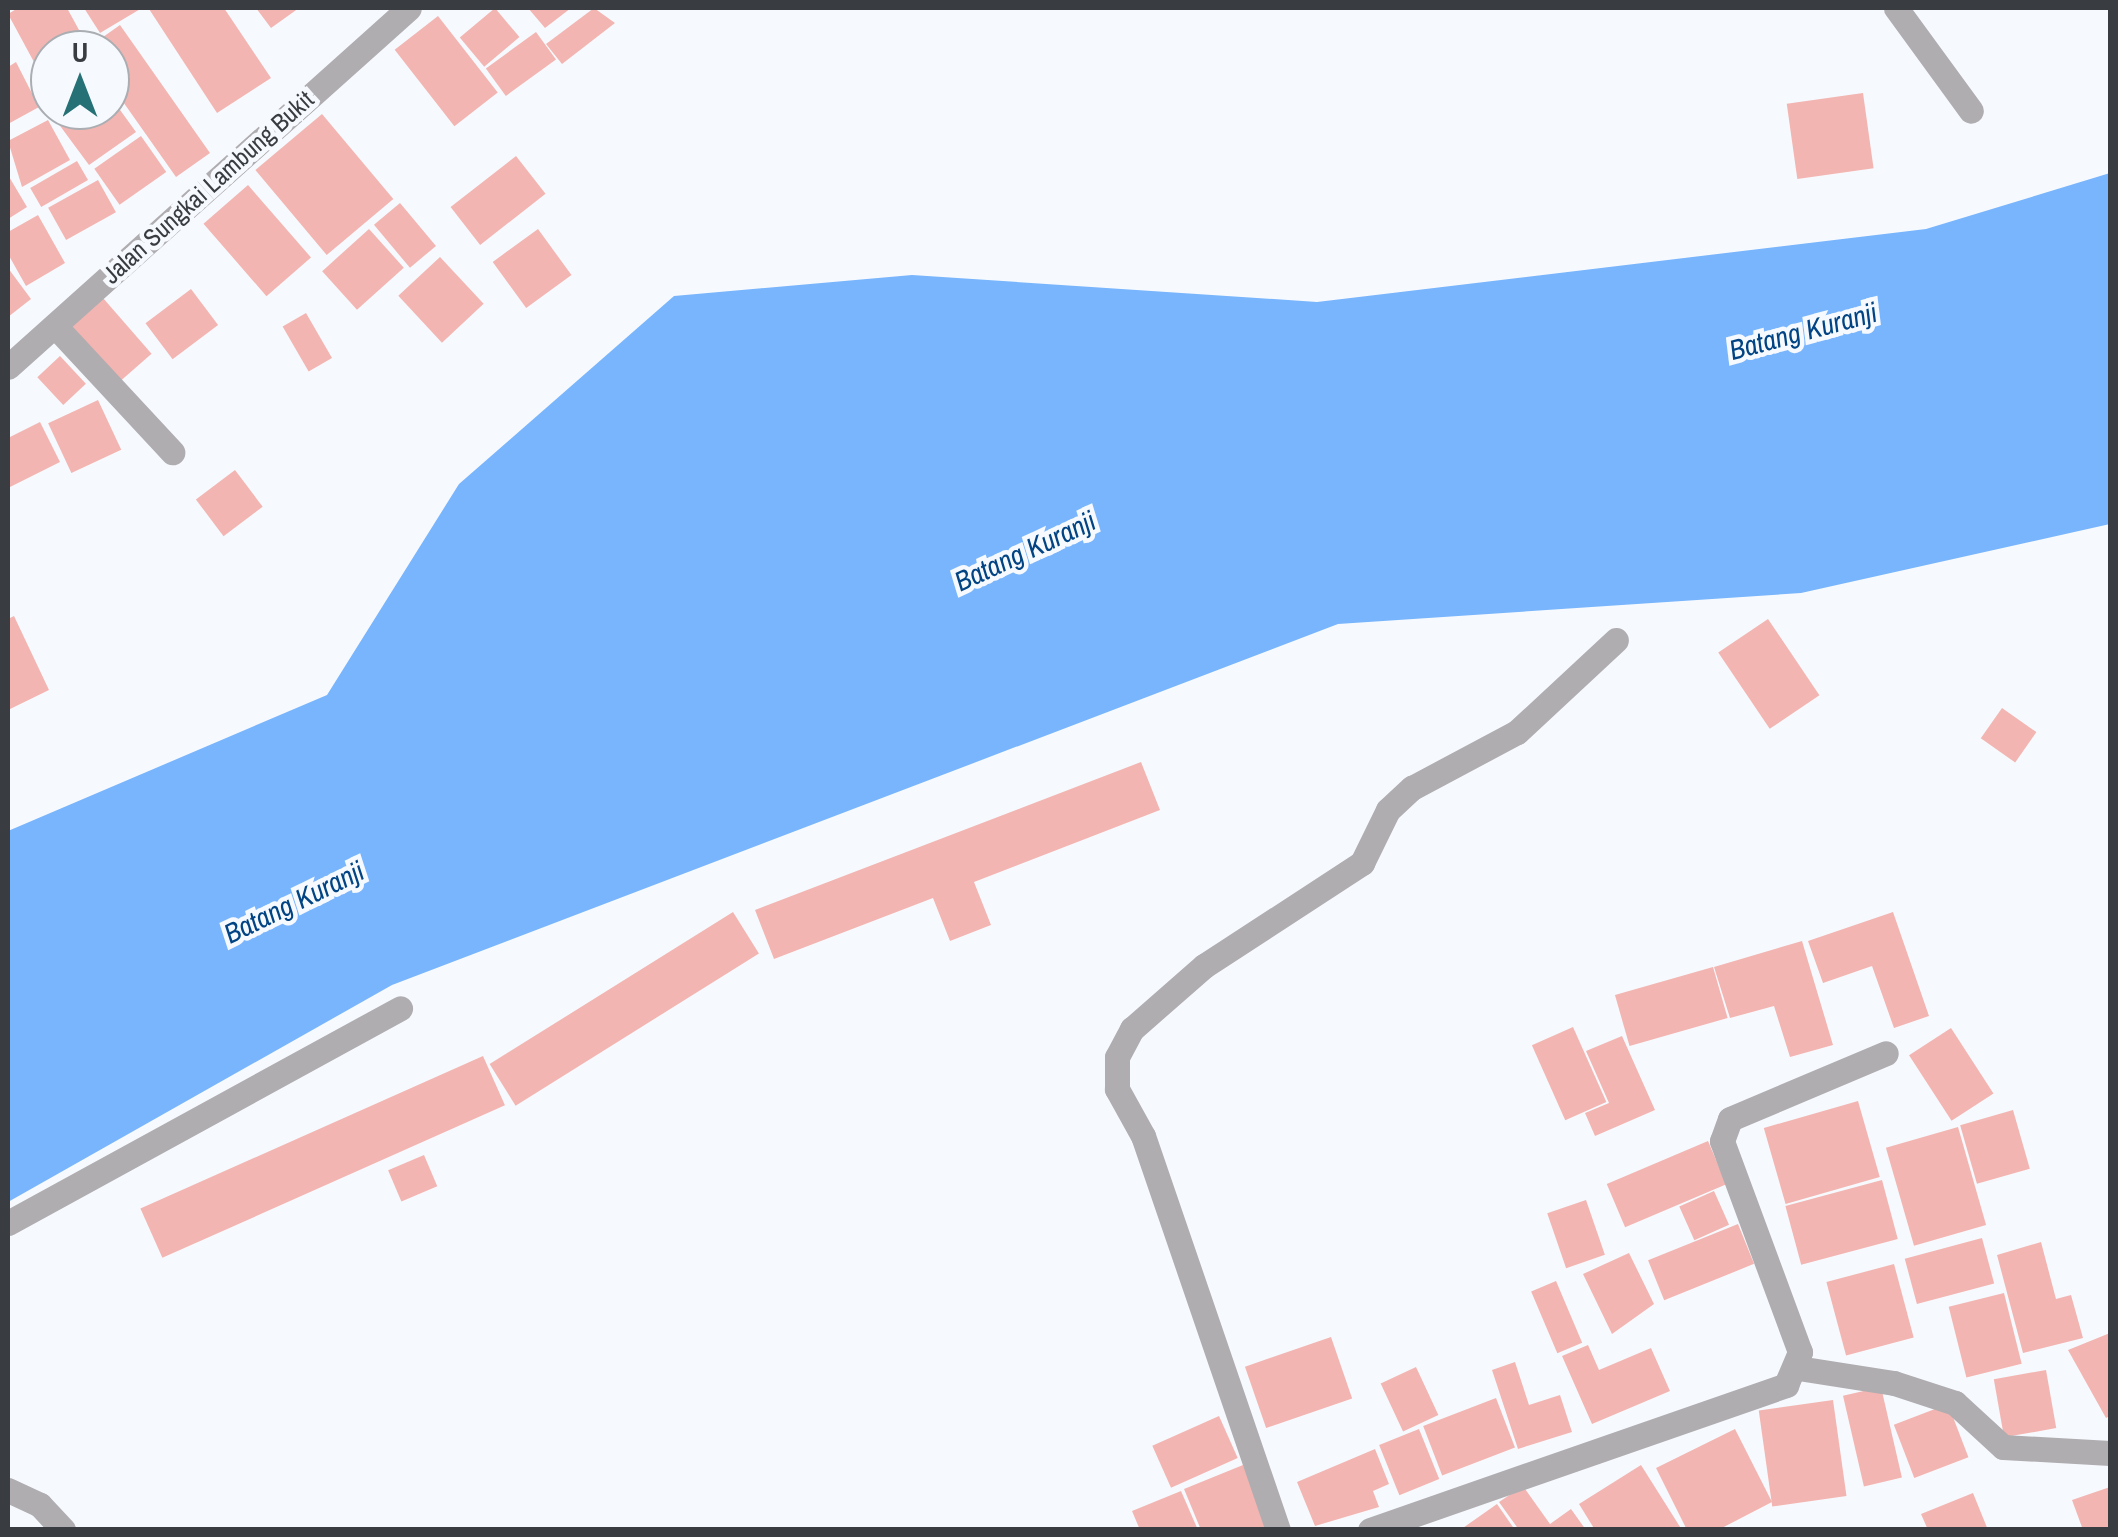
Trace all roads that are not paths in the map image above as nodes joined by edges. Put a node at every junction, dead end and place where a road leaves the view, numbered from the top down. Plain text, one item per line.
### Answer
1 (409, 8) edge
2 (1896, 8) edge
3 (1971, 111) dead end
4 (56, 326) junction
5 (8, 367) edge
6 (172, 452) dead end
7 (1616, 640) dead end
8 (400, 1008) dead end
9 (1886, 1052) dead end
10 (8, 1223) edge
11 (1798, 1368) junction
12 (2110, 1453) edge
13 (8, 1490) edge
14 (63, 1530) edge
15 (1278, 1530) edge
16 (1370, 1530) edge

1 - 4 street, Jalan Sungkai Lambung Bukit
2 - 3 street
4 - 5 street, Jalan Sungkai Lambung Bukit
4 - 6 street
7 - 15 street
8 - 10 street
9 - 11 street
11 - 12 street
11 - 16 street
13 - 14 street

